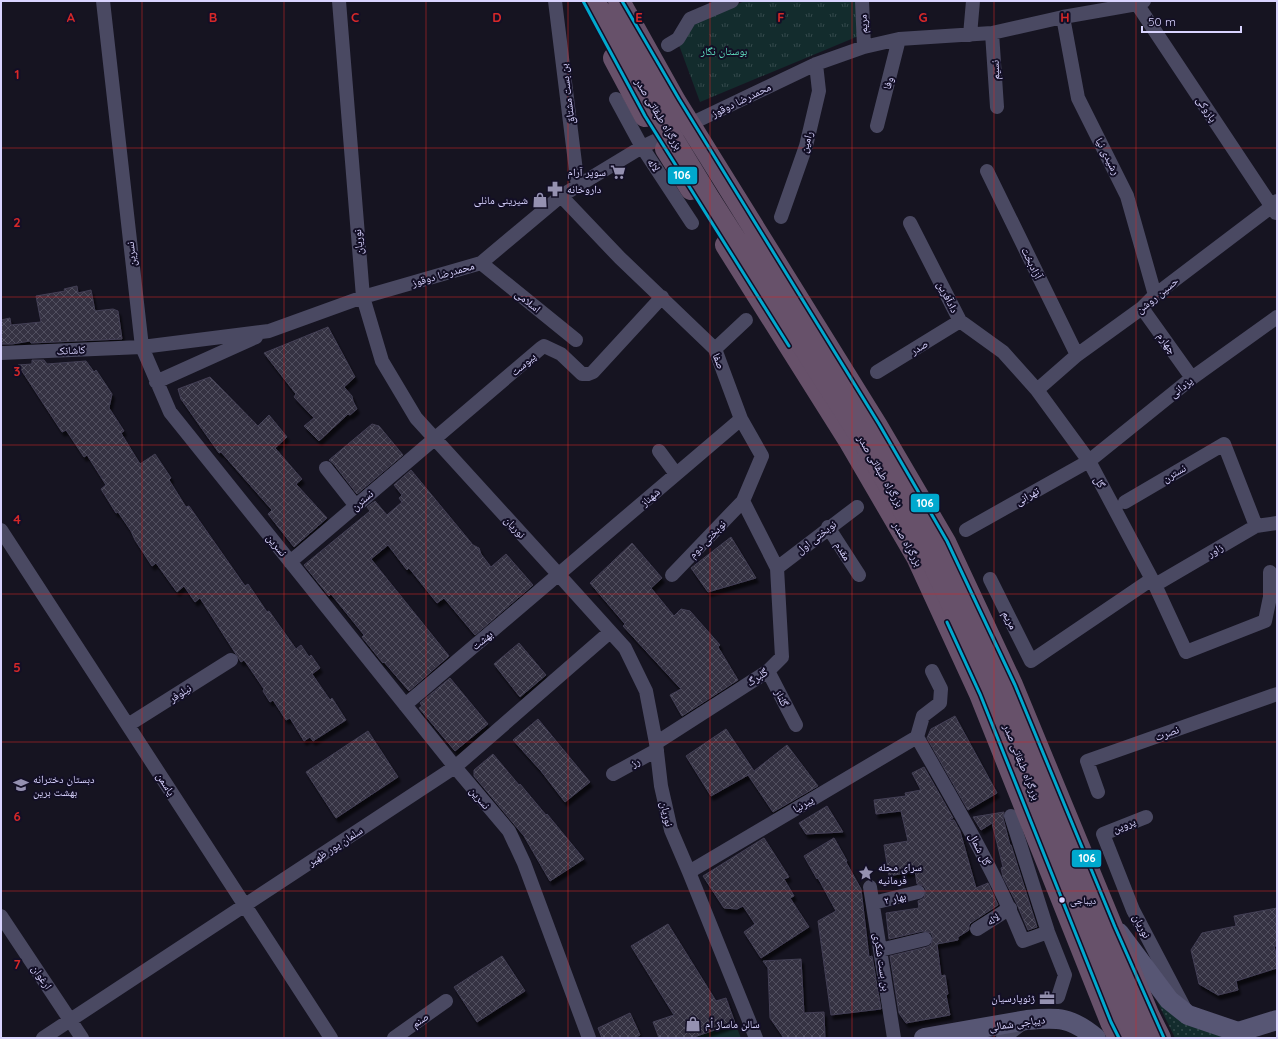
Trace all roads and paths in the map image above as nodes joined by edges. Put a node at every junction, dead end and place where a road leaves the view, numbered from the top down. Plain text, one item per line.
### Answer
1 (103, 1) edge
2 (339, 1) edge
3 (555, 1) edge
4 (583, 1) edge
5 (594, 1) edge
6 (618, 1) edge
7 (622, 1) edge
8 (732, 1) edge
9 (862, 1) edge
10 (973, 1) edge
11 (1140, 2) edge
12 (1063, 17) junction
13 (992, 33) junction
14 (970, 35) junction
15 (899, 40) junction
16 (668, 45) dead end
17 (864, 47) junction
18 (816, 64) junction
19 (616, 100) dead end
20 (997, 107) dead end
21 (876, 126) dead end
22 (642, 147) junction
23 (987, 171) dead end
24 (578, 187) junction
25 (561, 196) junction
26 (1275, 207) edge
27 (781, 217) dead end
28 (692, 222) dead end
29 (910, 223) dead end
30 (481, 263) junction
31 (1155, 295) junction
32 (363, 297) junction
33 (662, 297) junction
34 (1142, 308) junction
35 (1277, 316) edge
36 (746, 320) dead end
37 (960, 321) junction
38 (269, 331) junction
39 (576, 340) dead end
40 (142, 347) junction
41 (715, 349) junction
42 (1, 353) edge
43 (1077, 355) junction
44 (877, 372) dead end
45 (1192, 378) junction
46 (156, 382) junction
47 (1037, 390) junction
48 (741, 419) junction
49 (435, 439) junction
50 (660, 451) dead end
51 (1089, 461) junction
52 (326, 468) dead end
53 (676, 474) junction
54 (743, 501) junction
55 (1125, 502) dead end
56 (356, 506) junction
57 (857, 506) dead end
58 (1277, 523) edge
59 (1256, 526) junction
60 (828, 527) junction
61 (1, 530) edge
62 (966, 530) dead end
63 (290, 562) junction
64 (777, 568) junction
65 (1270, 572) dead end
66 (559, 575) junction
67 (859, 575) dead end
68 (672, 576) dead end
69 (990, 579) dead end
70 (1153, 582) junction
71 (610, 632) junction
72 (231, 660) dead end
73 (768, 671) junction
74 (932, 671) dead end
75 (1277, 694) edge
76 (406, 705) junction
77 (128, 725) junction
78 (796, 725) dead end
79 (917, 737) junction
80 (656, 746) junction
81 (455, 766) junction
82 (613, 774) dead end
83 (1098, 792) dead end
84 (1011, 816) dead end
85 (1146, 817) dead end
86 (1103, 834) joint
87 (690, 872) junction
88 (870, 887) dead end
89 (918, 892) dead end
90 (873, 903) junction
91 (245, 905) junction
92 (1010, 908) junction
93 (1, 916) edge
94 (1115, 927) junction
95 (977, 929) dead end
96 (1048, 932) junction
97 (925, 939) dead end
98 (880, 950) junction
99 (1058, 997) dead end
100 (446, 1001) dead end
101 (1188, 1015) junction
102 (70, 1020) junction
103 (1027, 1020) junction
104 (1277, 1020) edge
105 (1090, 1033) edge
106 (1234, 1035) edge
107 (43, 1038) edge
108 (82, 1038) edge
109 (331, 1038) edge
110 (394, 1038) edge
111 (589, 1038) edge
112 (756, 1038) edge
113 (894, 1038) edge
114 (924, 1038) edge
115 (1003, 1038) edge
116 (1119, 1038) edge
117 (1137, 1038) edge
118 (1160, 1038) edge
119 (1164, 1038) edge

1 - 40 street, نسرین
2 - 32 street, نوریان
3 - 24 street, بن بست مشتاق
4 - 116 highway, بزرگراه صدر
5 - 117 highway, بزرگراه طبقاتی صدر, bridge
6 - 118 highway, بزرگراه طبقاتی صدر, bridge
7 - 94 highway
8 - 16 street
9 - 17 street, مریم
10 - 14 street
11 - 12 street, محمدرضا دوقوز
11 - 26 street, پازوکی
12 - 13 street, محمدرضا دوقوز
12 - 31 street, رشیدی نیا
13 - 14 street, محمدرضا دوقوز
13 - 20 street, نسیم
14 - 15 street, محمدرضا دوقوز
15 - 17 street, محمدرضا دوقوز
15 - 21 street, وفا
17 - 18 street, محمدرضا دوقوز
18 - 22 street, محمدرضا دوقوز
18 - 27 street, رامین
19 - 22 street, لاله
22 - 24 street, محمدرضا دوقوز
22 - 28 street, لاله
23 - 43 street, آزادبخت
24 - 25 street, محمدرضا دوقوز
25 - 30 street, محمدرضا دوقوز
25 - 33 street, صفا
26 - 31 street, حسین روشن
29 - 37 street, دادآفرین
30 - 32 street, محمدرضا دوقوز
30 - 39 street, اسلامی
31 - 34 street, حسین روشن
32 - 38 street, محمدرضا دوقوز
32 - 49 street, نوریان
33 - 41 street, صفا
33 - 49 street, پیوست
34 - 43 street, حسین روشن
34 - 45 street, چهارم
35 - 45 street, یزدانی
36 - 41 street
37 - 44 street, صدر
37 - 47 street, دادآفرین
38 - 40 street, محمدرضا دوقوز
38 - 46 street
40 - 42 street, کاشانک
40 - 46 street, نسرین
41 - 48 street, صفا
43 - 47 street, حسین روشن
45 - 51 street, یزدانی
46 - 63 street, نسرین
47 - 51 street, گل
48 - 53 street, شهناز
48 - 54 street, صفا
49 - 56 street, نسترن
49 - 66 street, نوریان
50 - 53 street
51 - 62 street, تهرانی
51 - 70 street, گل
52 - 56 street
53 - 66 street, شهناز
54 - 64 street
54 - 68 street, نوبختی دوم
55 - 59 street, نسترن
56 - 63 street, نسترن
57 - 60 street, نوبختی اول
58 - 59 street, زاور
59 - 70 street, زاور
60 - 64 street, نوبختی اول
60 - 67 street, مقدم
61 - 77 street, یاسمن
63 - 76 street, نسرین
64 - 73 street, گلبرگ
65 - 70 street, گل
66 - 71 street, نوریان
66 - 76 street, بهشت
69 - 70 street, مریم
71 - 80 street, نوریان
71 - 81 street, سلمان پور ظهیر
72 - 77 street, نیلوفر
73 - 78 street, گلناز
73 - 80 street, گلبرگ
74 - 79 street
75 - 83 street, نصرت
76 - 81 street, نسرین
77 - 91 street, یاسمن
79 - 87 street, پیرنیا
79 - 92 street, گل شمال
80 - 82 street, رز
80 - 87 street, نوریان
81 - 91 street, سلمان پور ظهیر
81 - 111 street, نسرین
84 - 96 street
85 - 86 street, پروین
86 - 101 street, نوریان
87 - 112 street, نوریان
88 - 90 street, بن بست شکرى
89 - 90 street, بهار ۲
90 - 98 street, بن بست شکرى
91 - 102 street, سلمان پور ظهیر
91 - 109 street, یاسمن
92 - 95 street, لاله
92 - 96 street, گل شمال
93 - 102 street, ارغوان
94 - 101 main road
94 - 119 highway
96 - 99 street
97 - 98 street
98 - 113 street, بن بست شکرى
100 - 110 street, صنم
101 - 106 main road
102 - 107 street, سلمان پور ظهیر
102 - 108 street, ارغوان
103 - 105 main road, دیباجی شمالی
103 - 114 main road, دیباجی شمالی
103 - 115 street
104 - 106 main road

